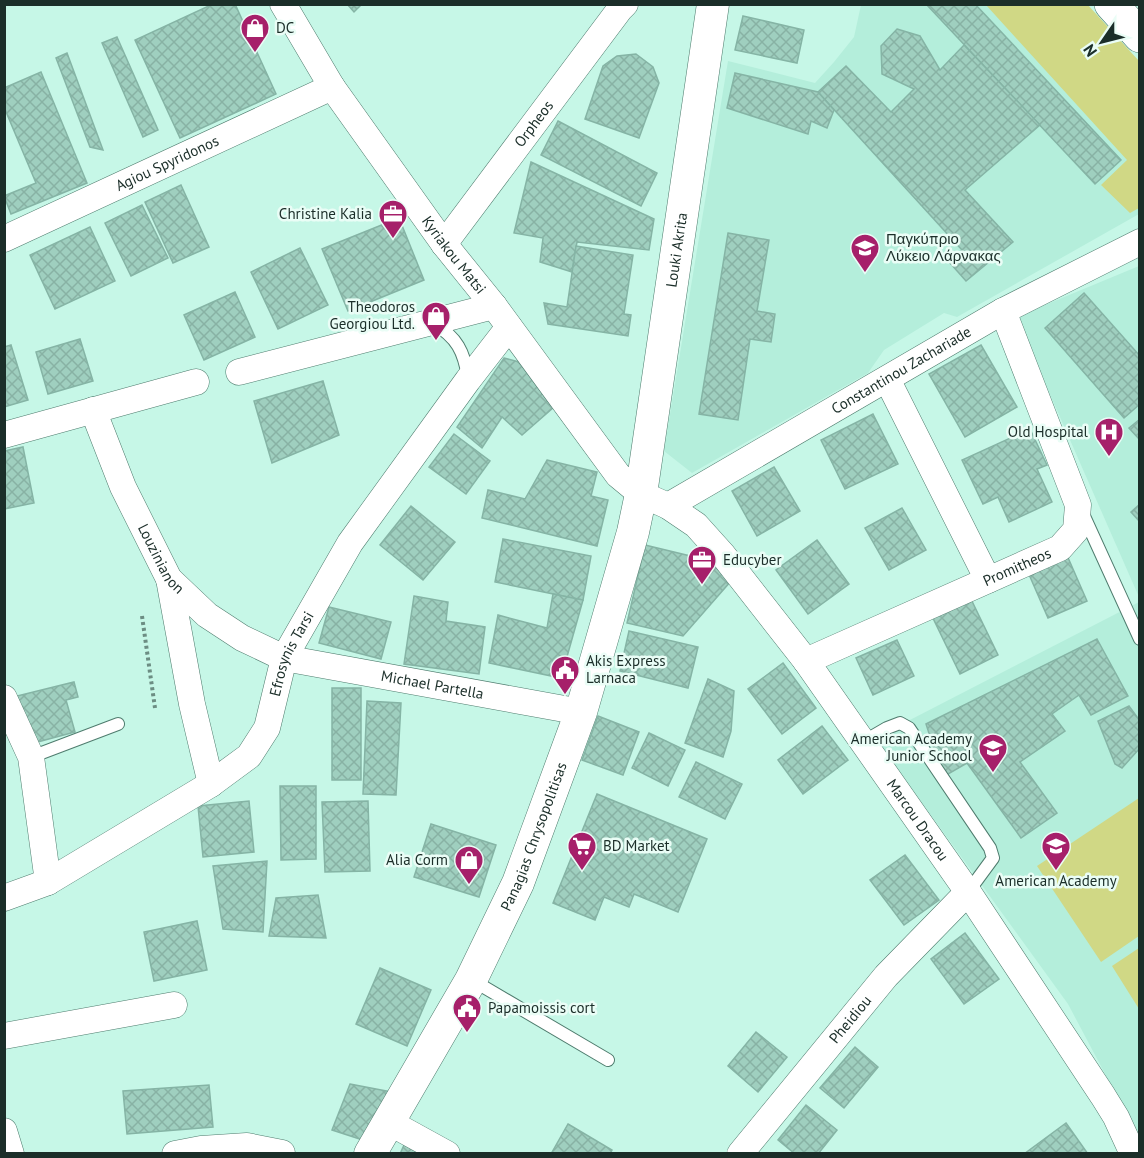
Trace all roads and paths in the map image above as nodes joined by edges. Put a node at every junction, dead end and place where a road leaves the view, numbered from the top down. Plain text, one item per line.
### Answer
1 (283, 4) edge
2 (625, 4) edge
3 (713, 4) edge
4 (1111, 4) edge
5 (1140, 36) edge
6 (332, 87) junction
7 (4, 239) edge
8 (1140, 242) edge
9 (444, 244) junction
10 (494, 306) junction
11 (1003, 312) junction
12 (430, 322) junction
13 (510, 327) junction
14 (239, 372) dead end
15 (887, 379) junction
16 (468, 380) junction
17 (196, 382) dead end
18 (93, 410) junction
19 (4, 435) edge
20 (655, 500) junction
21 (1078, 505) junction
22 (169, 579) junction
23 (988, 580) junction
24 (142, 616) dead end
25 (1140, 639) edge
26 (284, 658) junction
27 (806, 661) junction
28 (4, 698) edge
29 (155, 708) dead end
30 (581, 712) junction
31 (118, 724) dead end
32 (863, 742) junction
33 (31, 757) junction
34 (211, 784) junction
35 (48, 882) junction
36 (968, 892) junction
37 (4, 898) edge
38 (471, 980) junction
39 (174, 1005) dead end
40 (4, 1036) edge
41 (609, 1060) dead end
42 (387, 1121) junction
43 (4, 1131) edge
44 (282, 1153) edge
45 (11, 1154) edge
46 (175, 1154) edge
47 (370, 1154) edge
48 (447, 1154) edge
49 (740, 1154) edge
50 (1133, 1154) edge

1 - 6 street, Kyriakou Matsi
2 - 9 street, Orpheos
3 - 20 street, Louki Akrita
4 - 5 main road
6 - 7 street, Agiou Spyridonos
6 - 9 street, Kyriakou Matsi
8 - 11 street, Constantinou Zachariade
9 - 10 street, Kyriakou Matsi
10 - 12 street
10 - 13 street, Kyriakou Matsi
11 - 15 street, Constantinou Zachariade
11 - 21 street
12 - 14 street
12 - 16 lane
13 - 16 street, Efrosynis Tarsi
13 - 20 street, Kyriakou Matsi
15 - 20 street, Constantinou Zachariade
15 - 23 street
16 - 26 street, Efrosynis Tarsi
17 - 18 street
18 - 19 street
18 - 22 street, Louzinianon
20 - 27 street, Marcou Dracou
20 - 30 street, Panagias Chrysopolitisas
21 - 23 street, Promitheos
21 - 25 lane
22 - 26 street, Louzinianon
22 - 34 street
23 - 27 street, Promitheos
24 - 29 path
26 - 30 street, Michael Partella
26 - 34 street, Efrosynis Tarsi
27 - 32 street, Marcou Dracou
28 - 33 street
30 - 38 street, Panagias Chrysopolitisas
31 - 33 lane
32 - 36 street, Marcou Dracou
32 - 36 lane
33 - 35 street
34 - 35 street, Efrosynis Tarsi
35 - 37 street, Efrosynis Tarsi
36 - 49 street, Pheidiou
36 - 50 street, Marcou Dracou
38 - 41 lane
38 - 42 street, Panagias Chrysopolitisas
39 - 40 street
42 - 47 street, Panagias Chrysopolitisas
42 - 48 street
43 - 45 street
44 - 46 street

